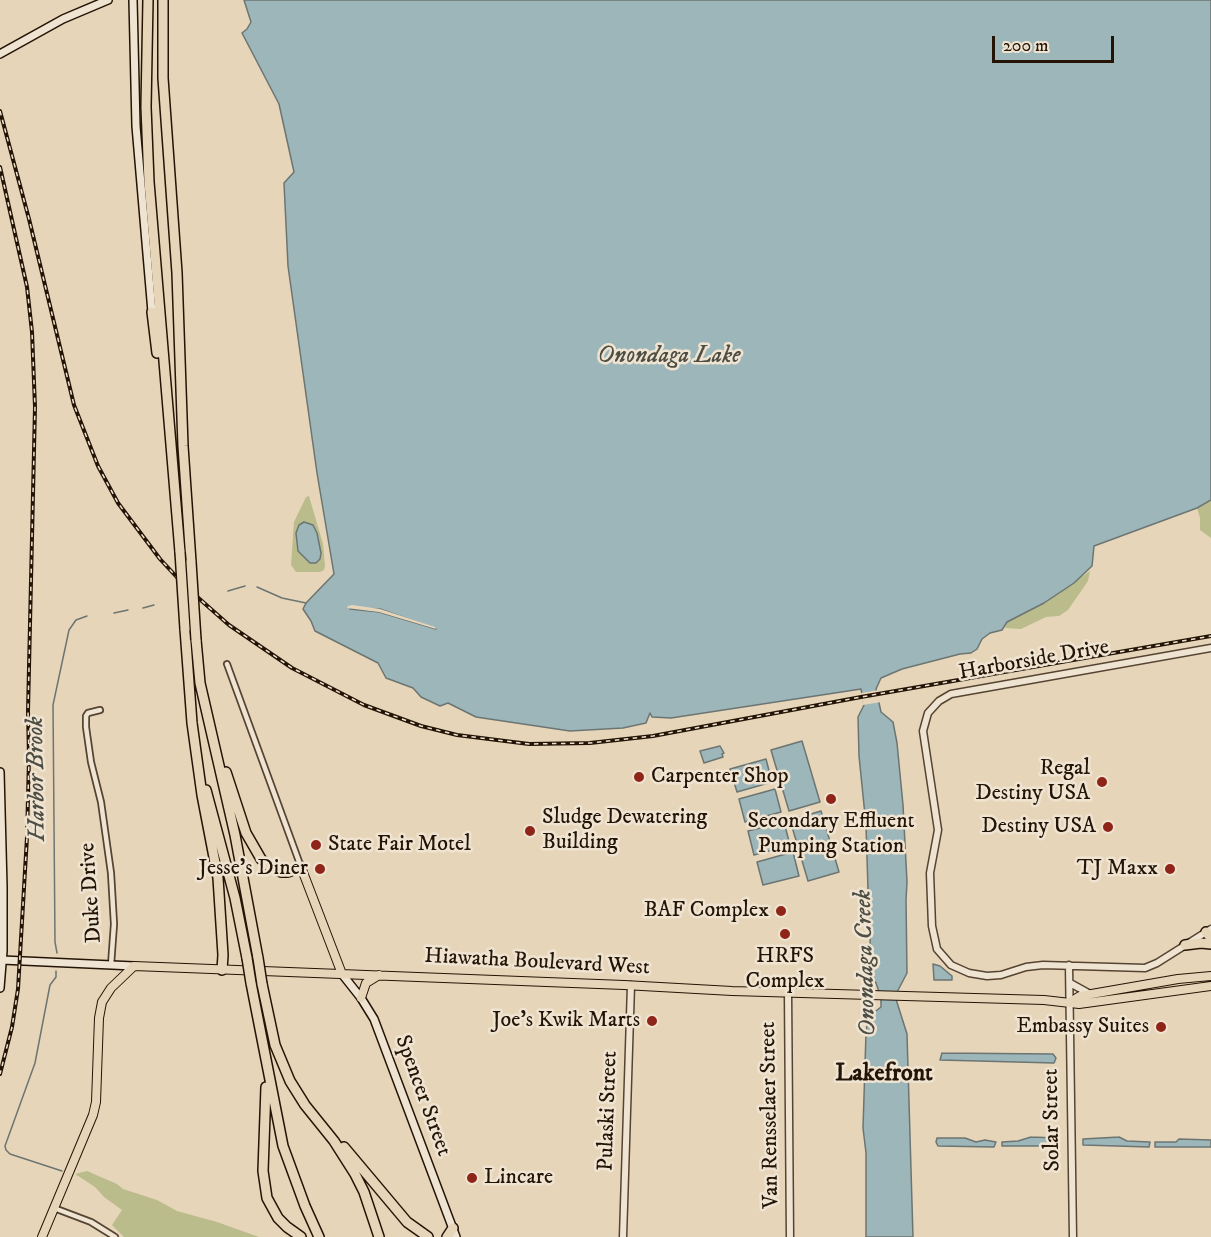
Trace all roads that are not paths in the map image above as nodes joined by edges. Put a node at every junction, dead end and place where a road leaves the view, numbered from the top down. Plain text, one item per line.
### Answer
1 (108, 0) edge
2 (133, 0) edge
3 (148, 0) edge
4 (163, 0) edge
5 (0, 54) edge
6 (152, 312) joint
7 (168, 411) junction
8 (1211, 648) edge
9 (227, 664) dead end
10 (100, 710) dead end
11 (206, 716) junction
12 (196, 750) junction
13 (0, 772) edge
14 (301, 867) junction
15 (2, 887) edge
16 (1209, 932) edge
17 (1211, 944) edge
18 (1185, 945) junction
19 (2, 960) junction
20 (111, 965) junction
21 (1070, 965) junction
22 (134, 966) junction
23 (222, 970) junction
24 (342, 974) junction
25 (380, 975) junction
26 (1211, 976) edge
27 (1070, 983) junction
28 (631, 985) junction
29 (1211, 986) edge
30 (0, 988) edge
31 (788, 992) junction
32 (1091, 995) junction
33 (361, 998) junction
34 (1070, 1002) junction
35 (265, 1058) junction
36 (319, 1122) junction
37 (54, 1208) junction
38 (317, 1233) edge
39 (452, 1234) edge
40 (42, 1237) edge
41 (115, 1237) edge
42 (301, 1237) edge
43 (379, 1237) edge
44 (428, 1237) edge
45 (623, 1237) edge
46 (790, 1237) edge
47 (1073, 1237) edge

1 - 5 main road
2 - 6 main road
3 - 7 highway
4 - 11 highway, bridge
6 - 7 highway
7 - 12 highway, bridge
8 - 21 street, Harborside Drive
9 - 14 street
10 - 20 street, Duke Drive
11 - 14 highway
11 - 36 highway, bridge
12 - 23 highway
12 - 35 highway, bridge
13 - 15 main road
14 - 24 main road
15 - 19 main road
16 - 18 street
17 - 18 highway
18 - 21 street
19 - 20 main road, Hiawatha Boulevard West
19 - 30 main road
20 - 22 main road, Hiawatha Boulevard West
21 - 27 street, Solar Street
22 - 23 main road, Hiawatha Boulevard West
22 - 37 main road
23 - 24 main road, Hiawatha Boulevard West
24 - 25 main road, Hiawatha Boulevard West
24 - 33 main road, Spencer Street
25 - 28 main road, Hiawatha Boulevard West
25 - 33 main road
26 - 32 main road, Hiawatha Boulevard West
27 - 32 street
27 - 34 street, Solar Street
28 - 31 main road, Hiawatha Boulevard West
28 - 45 street, Pulaski Street
29 - 34 main road, Hiawatha Boulevard West
31 - 34 main road, Hiawatha Boulevard West
31 - 46 street, Van Rensselaer Street
32 - 34 main road, Hiawatha Boulevard West
33 - 39 main road, Spencer Street
34 - 47 street, Solar Street
35 - 38 highway
35 - 42 highway
36 - 43 highway
36 - 44 highway
37 - 40 main road
37 - 41 street

